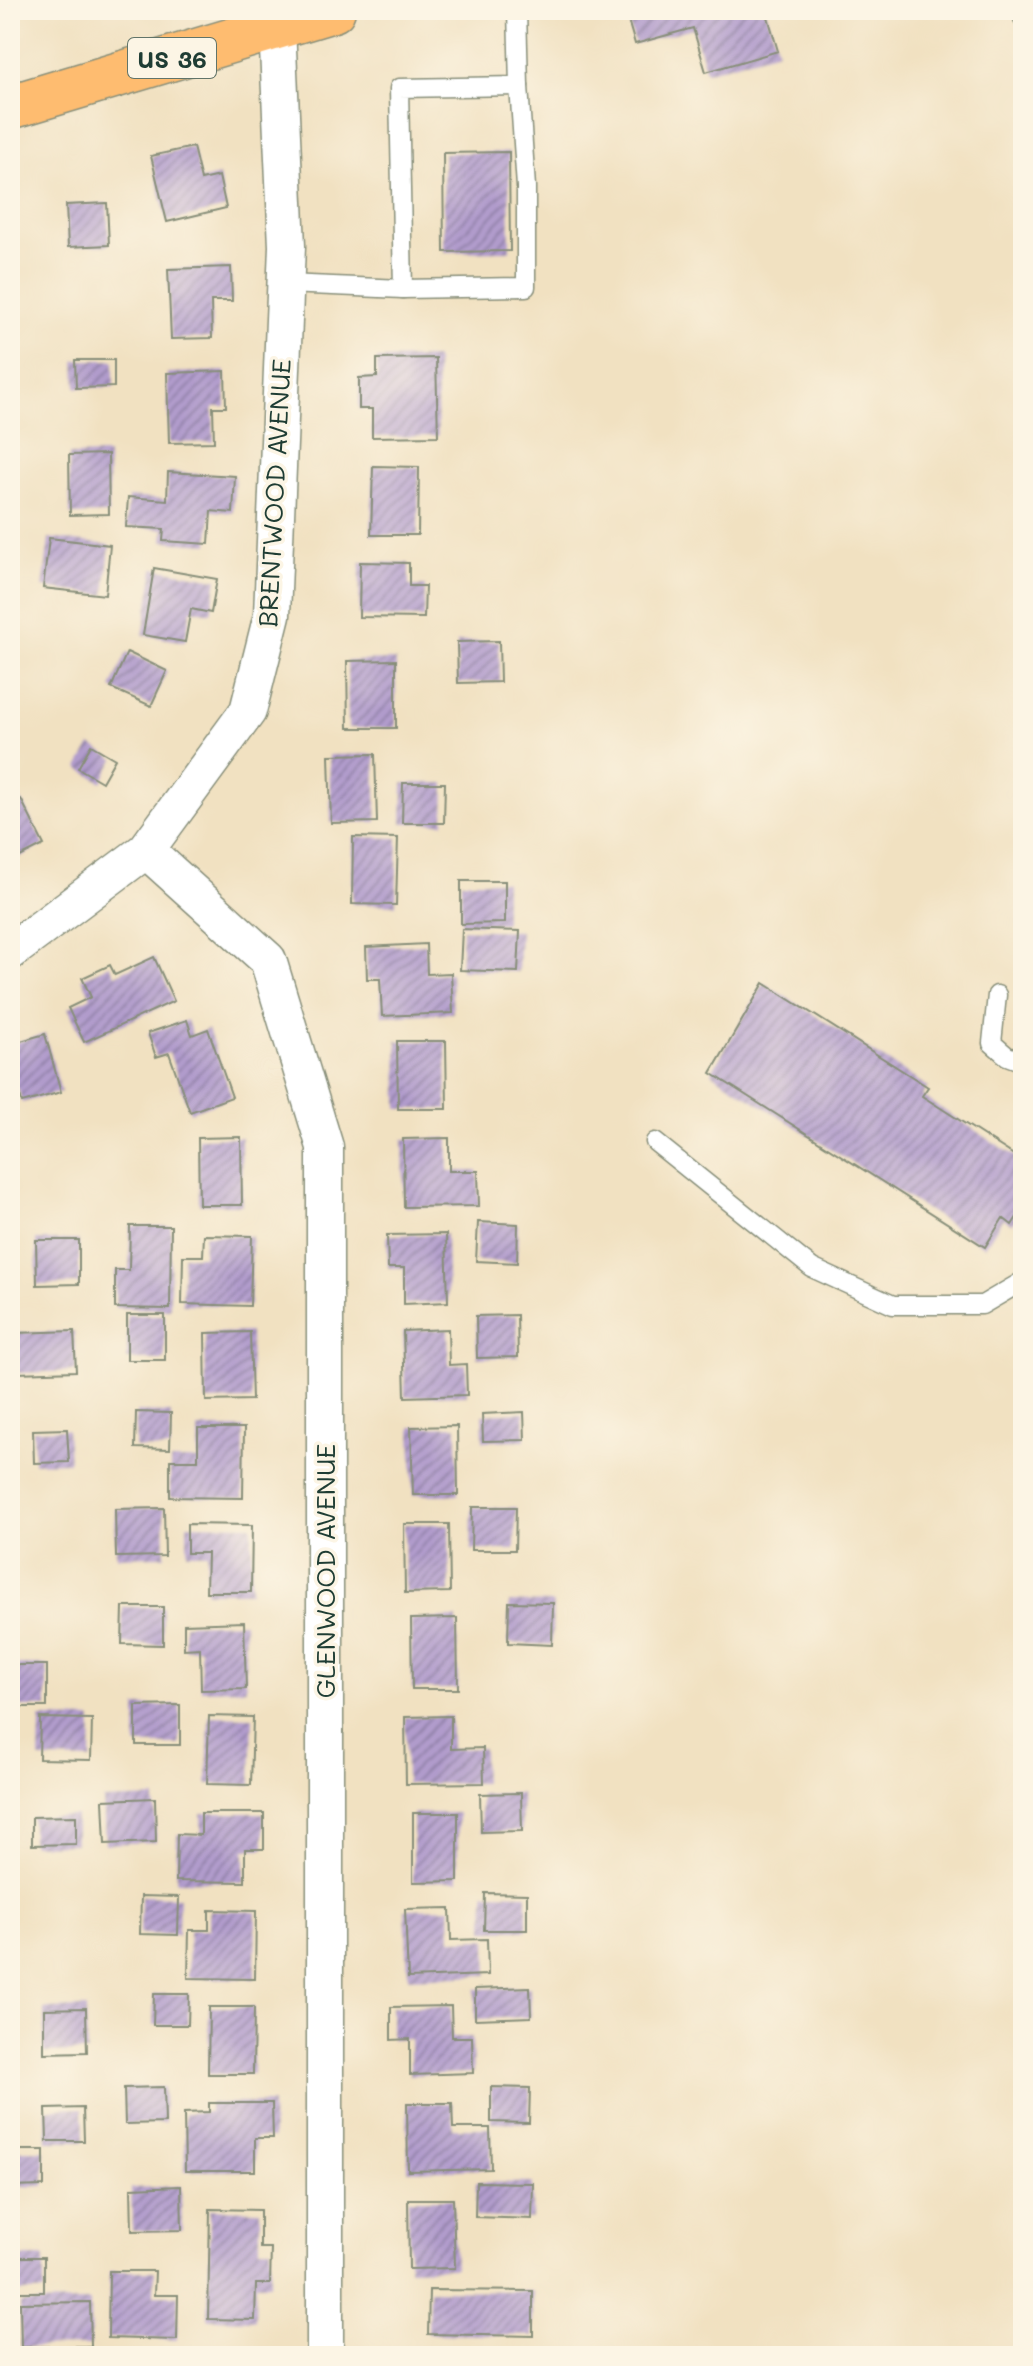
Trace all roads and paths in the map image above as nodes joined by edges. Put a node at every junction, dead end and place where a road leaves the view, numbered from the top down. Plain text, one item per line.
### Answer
1 (333, 10) edge
2 (517, 10) edge
3 (1023, 10) edge
4 (1023, 18) edge
5 (277, 27) junction
6 (519, 86) junction
7 (10, 107) edge
8 (286, 284) junction
9 (403, 289) junction
10 (146, 850) junction
11 (10, 952) edge
12 (997, 995) dead end
13 (1023, 1062) edge
14 (655, 1142) dead end
15 (1023, 1281) edge
16 (325, 2356) edge

1 - 5 main road, US 36
2 - 6 lane
3 - 4 lane
5 - 7 main road, US 36
5 - 8 street, BRENTWOOD AVENUE
6 - 9 lane
6 - 9 lane
8 - 9 lane
8 - 10 street, BRENTWOOD AVENUE
10 - 11 street, BRENTWOOD AVENUE
10 - 16 street, GLENWOOD AVENUE
12 - 13 lane
14 - 15 lane

